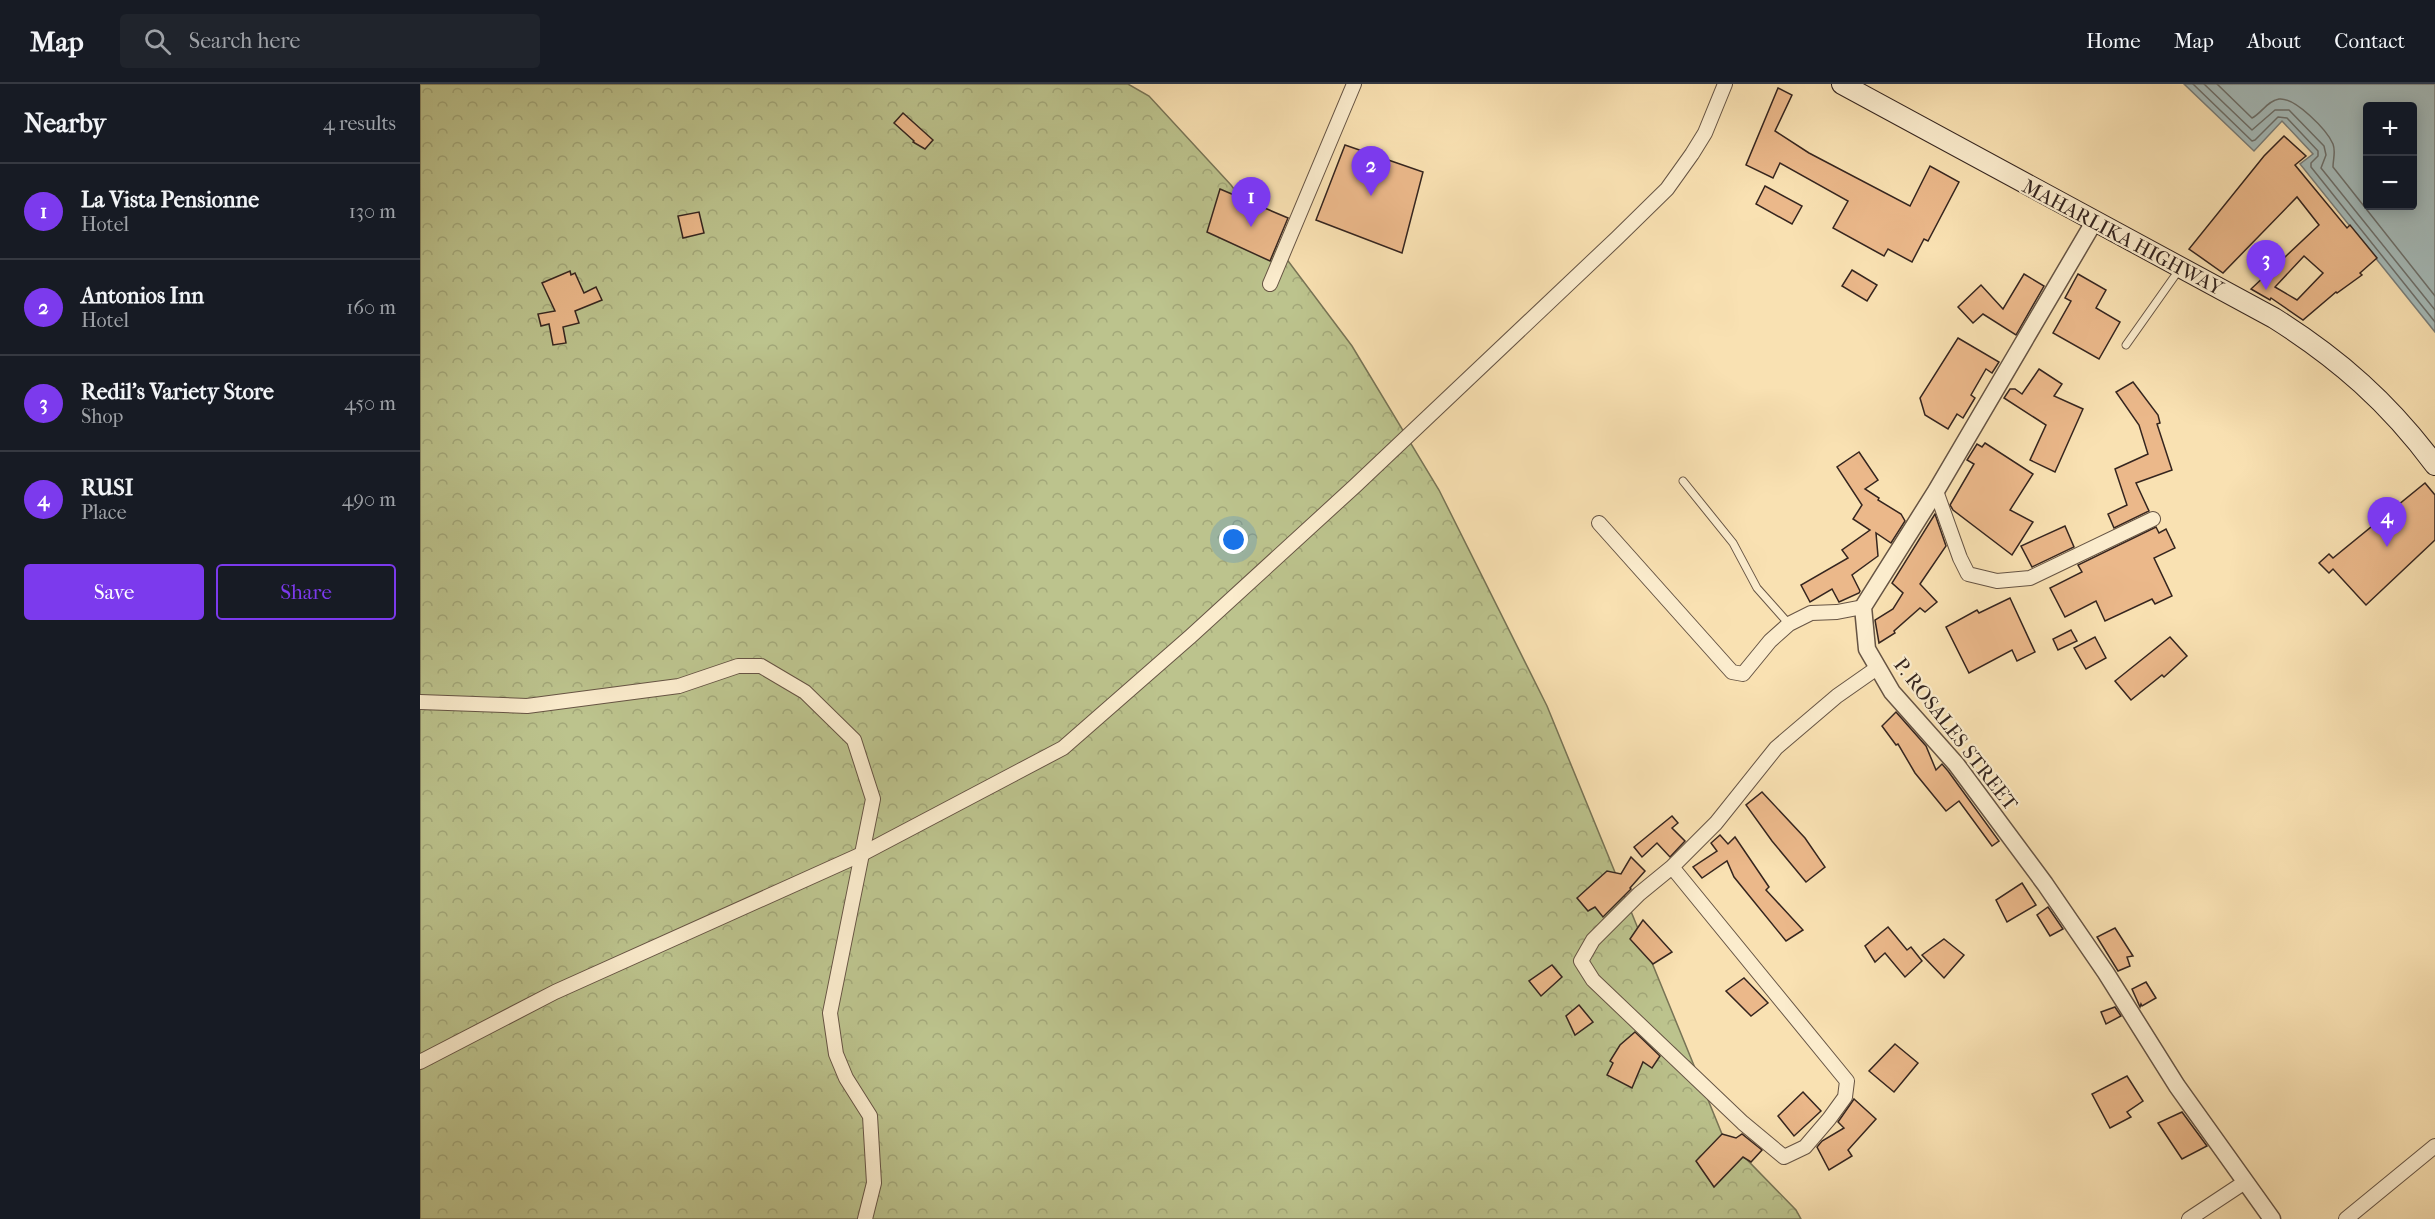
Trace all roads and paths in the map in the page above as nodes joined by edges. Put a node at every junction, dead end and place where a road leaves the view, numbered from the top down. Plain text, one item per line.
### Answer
1 (1354, 84) edge
2 (1725, 84) edge
3 (1842, 84) edge
4 (2094, 222) junction
5 (2181, 268) junction
6 (1270, 284) dead end
7 (2126, 345) dead end
8 (2435, 465) edge
9 (1683, 481) dead end
10 (1936, 490) junction
11 (2154, 519) dead end
12 (1599, 524) dead end
13 (1863, 607) junction
14 (1789, 624) junction
15 (1877, 668) junction
16 (420, 702) edge
17 (862, 854) junction
18 (1672, 867) junction
19 (420, 1062) edge
20 (2435, 1146) edge
21 (2245, 1182) junction
22 (865, 1219) edge
23 (2189, 1219) edge
24 (2272, 1219) edge
25 (2346, 1219) edge

1 - 6 street
2 - 17 street
3 - 4 main road, MAHARLIKA HIGHWAY
4 - 5 main road, MAHARLIKA HIGHWAY
4 - 10 street
5 - 7 lane
5 - 8 main road, MAHARLIKA HIGHWAY
9 - 14 lane
10 - 11 street
10 - 13 street
12 - 14 street
13 - 14 street
13 - 15 street, P. ROSALES STREET
15 - 18 street
15 - 21 street, P. ROSALES STREET
16 - 17 street
17 - 19 street
17 - 22 street
18 - 18 street
20 - 25 street
21 - 23 street
21 - 24 street, P. ROSALES STREET

